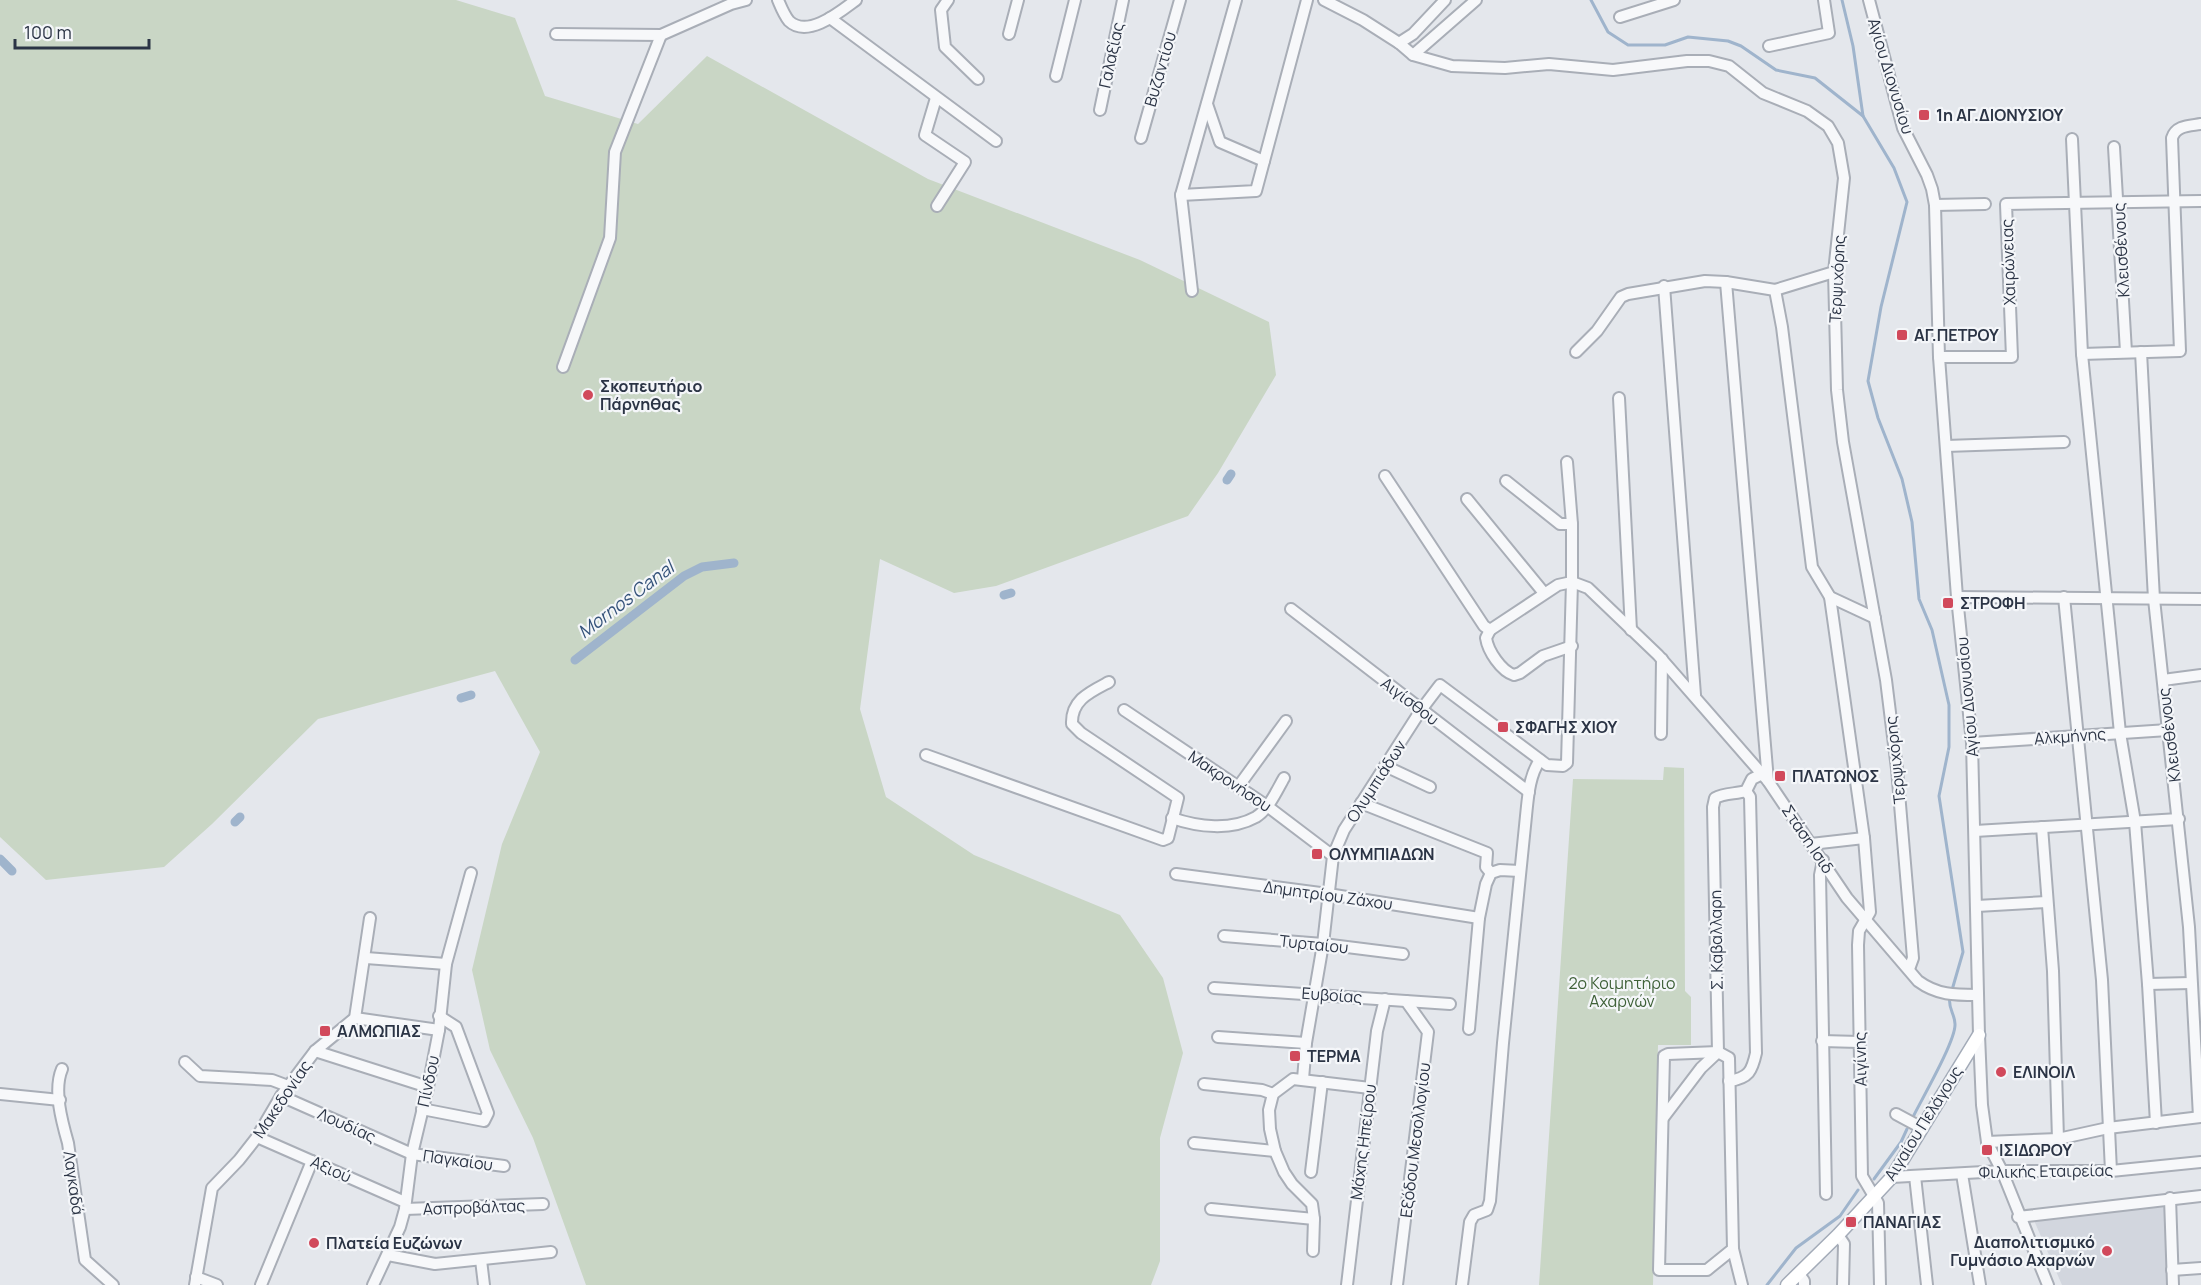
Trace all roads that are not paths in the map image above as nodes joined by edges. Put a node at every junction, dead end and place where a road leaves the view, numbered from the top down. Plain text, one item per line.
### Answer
1 (746, 0) edge
2 (778, 0) edge
3 (856, 0) edge
4 (948, 0) edge
5 (1018, 0) edge
6 (1075, 0) edge
7 (1123, 0) edge
8 (1180, 0) edge
9 (1236, 0) edge
10 (1307, 0) edge
11 (1324, 0) edge
12 (1445, 0) edge
13 (1476, 0) edge
14 (1674, 0) edge
15 (1824, 0) edge
16 (1869, 0) edge
17 (1620, 17) dead end
18 (830, 18) junction
19 (556, 34) dead end
20 (1010, 34) dead end
21 (661, 35) junction
22 (1399, 43) junction
23 (1768, 46) dead end
24 (1413, 55) junction
25 (1056, 76) dead end
26 (978, 79) dead end
27 (936, 98) junction
28 (1207, 104) junction
29 (1100, 110) dead end
30 (2201, 124) edge
31 (1141, 138) dead end
32 (2072, 139) dead end
33 (996, 141) dead end
34 (2114, 147) dead end
35 (1264, 161) junction
36 (1181, 195) junction
37 (2176, 201) junction
38 (2201, 201) edge
39 (2119, 202) junction
40 (2075, 203) junction
41 (1985, 204) dead end
42 (1935, 205) junction
43 (937, 206) dead end
44 (1834, 272) junction
45 (1726, 282) junction
46 (1664, 286) junction
47 (1776, 290) junction
48 (1192, 291) dead end
49 (1576, 352) dead end
50 (2126, 352) junction
51 (2141, 352) junction
52 (2082, 354) junction
53 (1939, 357) junction
54 (563, 367) dead end
55 (1619, 398) dead end
56 (2064, 442) dead end
57 (1946, 446) junction
58 (1567, 462) dead end
59 (1385, 476) dead end
60 (1506, 481) dead end
61 (1467, 499) dead end
62 (1572, 525) junction
63 (1572, 582) junction
64 (1544, 593) junction
65 (1830, 597) junction
66 (1958, 597) junction
67 (2064, 597) junction
68 (2106, 598) junction
69 (2154, 599) junction
70 (2201, 599) edge
71 (1291, 609) dead end
72 (1875, 618) junction
73 (1490, 630) junction
74 (1631, 630) junction
75 (1572, 646) junction
76 (1662, 659) junction
77 (2201, 675) edge
78 (2163, 680) junction
79 (1109, 682) dead end
80 (1695, 695) junction
81 (1124, 710) dead end
82 (1421, 710) junction
83 (1286, 721) dead end
84 (2168, 730) junction
85 (2120, 733) junction
86 (1661, 734) dead end
87 (2077, 736) junction
88 (1972, 743) junction
89 (926, 754) dead end
90 (1540, 760) junction
91 (1385, 766) junction
92 (1765, 777) junction
93 (1284, 778) dead end
94 (1238, 787) junction
95 (1430, 787) dead end
96 (1746, 791) junction
97 (1529, 792) junction
98 (1361, 803) junction
99 (1267, 806) junction
100 (1172, 818) junction
101 (2179, 819) junction
102 (2135, 822) junction
103 (2087, 824) junction
104 (2042, 827) junction
105 (1975, 831) junction
106 (1864, 838) junction
107 (1811, 844) junction
108 (1333, 856) junction
109 (1823, 860) junction
110 (1521, 871) junction
111 (471, 873) dead end
112 (1491, 873) junction
113 (1176, 874) dead end
114 (1329, 894) junction
115 (2048, 902) junction
116 (1977, 906) junction
117 (370, 918) dead end
118 (1479, 918) junction
119 (1866, 921) junction
120 (1224, 936) dead end
121 (1323, 944) junction
122 (1403, 954) dead end
123 (366, 958) junction
124 (446, 964) junction
125 (1909, 969) junction
126 (2191, 983) junction
127 (2148, 984) junction
128 (1214, 988) dead end
129 (1314, 994) junction
130 (1978, 994) junction
131 (1385, 999) junction
132 (1406, 1001) junction
133 (1450, 1004) dead end
134 (439, 1016) junction
135 (356, 1018) junction
136 (1469, 1029) dead end
137 (439, 1030) junction
138 (1978, 1035) junction
139 (1218, 1037) dead end
140 (1822, 1041) junction
141 (1859, 1042) junction
142 (1306, 1043) junction
143 (315, 1051) junction
144 (1718, 1052) junction
145 (185, 1062) dead end
146 (62, 1069) dead end
147 (1303, 1079) junction
148 (1729, 1081) junction
149 (1322, 1082) junction
150 (1204, 1084) dead end
151 (288, 1086) junction
152 (428, 1087) junction
153 (1370, 1088) junction
154 (0, 1094) edge
155 (1273, 1094) junction
156 (281, 1096) junction
157 (60, 1100) junction
158 (422, 1109) junction
159 (1896, 1114) dead end
160 (2200, 1117) edge
161 (1663, 1118) junction
162 (2156, 1123) junction
163 (1922, 1128) junction
164 (2108, 1128) junction
165 (257, 1137) junction
166 (2058, 1139) junction
167 (1987, 1142) junction
168 (1194, 1143) dead end
169 (1275, 1151) junction
170 (412, 1154) junction
171 (312, 1161) junction
172 (2201, 1162) edge
173 (504, 1166) dead end
174 (2111, 1171) junction
175 (1311, 1172) dead end
176 (2002, 1172) junction
177 (1962, 1174) junction
178 (1915, 1176) junction
179 (1892, 1177) junction
180 (1826, 1194) dead end
181 (1874, 1196) junction
182 (2201, 1196) edge
183 (2170, 1198) junction
184 (543, 1204) dead end
185 (405, 1206) junction
186 (1211, 1209) dead end
187 (2019, 1217) junction
188 (1314, 1220) junction
189 (1838, 1235) junction
190 (1733, 1249) junction
191 (1312, 1251) dead end
192 (551, 1252) dead end
193 (388, 1255) junction
194 (481, 1260) junction
195 (2201, 1268) edge
196 (2172, 1270) junction
197 (1801, 1280) edge
198 (195, 1281) edge
199 (113, 1285) edge
200 (217, 1285) edge
201 (261, 1285) edge
202 (373, 1285) edge
203 (484, 1285) edge
204 (1347, 1285) edge
205 (1397, 1285) edge
206 (1462, 1285) edge
207 (1742, 1285) edge
208 (1787, 1285) edge
209 (1843, 1285) edge
210 (1880, 1285) edge
211 (1927, 1285) edge
212 (1980, 1285) edge
213 (2048, 1285) edge
214 (2173, 1285) edge

1 - 21 street
2 - 18 street
3 - 18 street
4 - 26 street
5 - 20 street
6 - 25 street
7 - 29 street, Γαλαξίας
8 - 31 street, Βυζαντίου
9 - 28 street
10 - 35 street
11 - 22 street, Τερψιχόρης
12 - 22 street
13 - 24 street
14 - 17 street
15 - 23 street
16 - 42 street, Αγίου Διονυσίου
18 - 27 street
19 - 21 street
21 - 54 street
22 - 24 street, Τερψιχόρης
24 - 44 street, Τερψιχόρης
27 - 33 street
27 - 43 street
28 - 35 street
28 - 36 street
30 - 37 street
32 - 40 street
34 - 39 street, Κλεισθένους
35 - 36 street
36 - 48 street
37 - 38 street
37 - 39 street
37 - 51 street
39 - 40 street
39 - 50 street, Κλεισθένους
40 - 52 street
40 - 53 street, Χαιρώνειας
41 - 42 street
42 - 53 street, Αγίου Διονυσίου
44 - 47 street
44 - 72 street, Τερψιχόρης
45 - 46 street
45 - 47 street
45 - 92 street
46 - 49 street
46 - 80 street
47 - 65 street
50 - 51 street
50 - 52 street
51 - 69 street, Κλεισθένους
52 - 68 street
53 - 57 street, Αγίου Διονυσίου
55 - 74 street
56 - 57 street
57 - 66 street, Αγίου Διονυσίου
58 - 62 street
59 - 73 street
60 - 62 street
61 - 64 street
62 - 63 street
63 - 64 street
63 - 74 street, Στάση Ισιδ
63 - 75 street
64 - 73 street
65 - 72 street
65 - 106 street, Αιγίνης
66 - 67 street
66 - 88 street, Αγίου Διονυσίου
67 - 68 street
67 - 87 street
68 - 69 street
68 - 85 street
69 - 70 street
69 - 78 street, Κλεισθένους
71 - 82 street, Αιγίσθου
72 - 125 street, Τερψιχόρης
73 - 75 street
74 - 76 street, Στάση Ισιδ
75 - 90 street
76 - 80 street, Στάση Ισιδ
76 - 86 street
77 - 78 street
78 - 84 street, Κλεισθένους
79 - 100 street
80 - 92 street, Στάση Ισιδ
81 - 94 street, Μακρονήσου
82 - 90 street, Ολυμπιάδων
82 - 91 street, Ολυμπιάδων
82 - 97 street, Αιγίσθου
83 - 94 street
84 - 85 street, Αλκμήνης
84 - 101 street, Κλεισθένους
85 - 87 street, Αλκμήνης
85 - 102 street
87 - 88 street, Αλκμήνης
87 - 103 street
88 - 105 street, Αγίου Διονυσίου
89 - 100 street
90 - 97 street
91 - 95 street
91 - 98 street, Ολυμπιάδων
92 - 96 street
92 - 107 street, Στάση Ισιδ
93 - 99 street
94 - 99 street, Μακρονήσου
96 - 144 street, Σ. Καβαλλαρη
96 - 148 street
97 - 110 street
98 - 108 street, Ολυμπιάδων
98 - 112 street
99 - 100 street
99 - 108 street, Μακρονήσου
101 - 102 street
101 - 126 street, Κλεισθένους
102 - 103 street
102 - 127 street
103 - 104 street
103 - 164 street
104 - 105 street
104 - 115 street
105 - 116 street, Αγίου Διονυσίου
106 - 107 street
106 - 119 street, Αιγίνης
107 - 109 street, Στάση Ισιδ
108 - 114 street, Ολυμπιάδων
109 - 119 street, Στάση Ισιδ
109 - 140 street
110 - 112 street
110 - 206 street
111 - 124 street, Πίνδου
112 - 118 street
113 - 114 street, Δημητρίου Ζάχου
114 - 118 street, Δημητρίου Ζάχου
114 - 121 street, Ολυμπιάδων
115 - 116 street
115 - 166 street
116 - 130 street, Αγίου Διονυσίου
117 - 123 street
118 - 136 street
119 - 125 street, Στάση Ισιδ
119 - 141 street, Αιγίνης
120 - 121 street, Τυρταίου
121 - 122 street, Τυρταίου
121 - 129 street, Ολυμπιάδων
123 - 124 street
123 - 135 street
124 - 134 street, Πίνδου
125 - 130 street, Στάση Ισιδ
126 - 127 street
126 - 160 street, Κλεισθένους
127 - 162 street
128 - 129 street, Ευβοίας
129 - 131 street, Ευβοίας
129 - 142 street, Ολυμπιάδων
130 - 138 street, Αγίου Διονυσίου
131 - 132 street, Ευβοίας
131 - 153 street, Μάχης Ηπείρου
132 - 133 street, Ευβοίας
132 - 205 street, Εξόδου Μεσολλογίου
134 - 137 street, Πίνδου
134 - 158 street
135 - 137 street
135 - 143 street, Μακεδονίας
137 - 152 street, Πίνδου
138 - 163 main road, Αιγαίου Πελάγους
138 - 167 street, Αγίου Διονυσίου
139 - 142 street
140 - 141 street
140 - 180 street
141 - 181 street, Αιγίνης
142 - 147 street, Ολυμπιάδων
143 - 151 street, Μακεδονίας
143 - 152 street
144 - 148 street
144 - 161 street
144 - 161 street
145 - 151 street
146 - 157 street, Λαγκαδά
147 - 149 street
147 - 155 street
148 - 190 street
149 - 153 street
149 - 175 street
150 - 155 street
151 - 156 street, Μακεδονίας
152 - 158 street, Πίνδου
153 - 204 street, Μάχης Ηπείρου
154 - 157 street
155 - 169 street
156 - 165 street, Μακεδονίας
156 - 170 street, Λουδίας
157 - 199 street, Λαγκαδά
158 - 170 street, Πίνδου
159 - 163 street
160 - 162 street
161 - 190 street
162 - 164 street
163 - 179 main road, Αιγαίου Πελάγους
164 - 166 street
164 - 174 street
165 - 171 street, Αξιού
165 - 198 street, Μακεδονίας
166 - 167 street
167 - 176 street, Αγίου Διονυσίου
168 - 169 street
169 - 188 street
170 - 173 street, Παγκαίου
170 - 185 street, Πίνδου
171 - 185 street, Αξιού
171 - 201 street
172 - 174 street, Φιλικής Εταιρείας
174 - 176 street, Φιλικής Εταιρείας
176 - 177 street, Φιλικής Εταιρείας
176 - 187 street, Αγίου Διονυσίου
177 - 178 street, Φιλικής Εταιρείας
177 - 212 street
178 - 179 street, Φιλικής Εταιρείας
178 - 211 street
179 - 181 main road, Αιγαίου Πελάγους
181 - 189 main road, Αιγαίου Πελάγους
181 - 210 street, Αιγίνης
182 - 183 street
183 - 187 street
183 - 196 street
184 - 185 street, Ασπροβάλτας
185 - 193 street, Πίνδου
186 - 188 street
187 - 213 street, Αγίου Διονυσίου
188 - 191 street
189 - 197 main road, Αιγαίου Πελάγους
189 - 209 street
190 - 207 street
192 - 194 street
193 - 194 street
193 - 202 street, Πίνδου
194 - 203 street
195 - 196 street
196 - 214 street
197 - 208 main road, Αιγαίου Πελάγους
198 - 200 street

